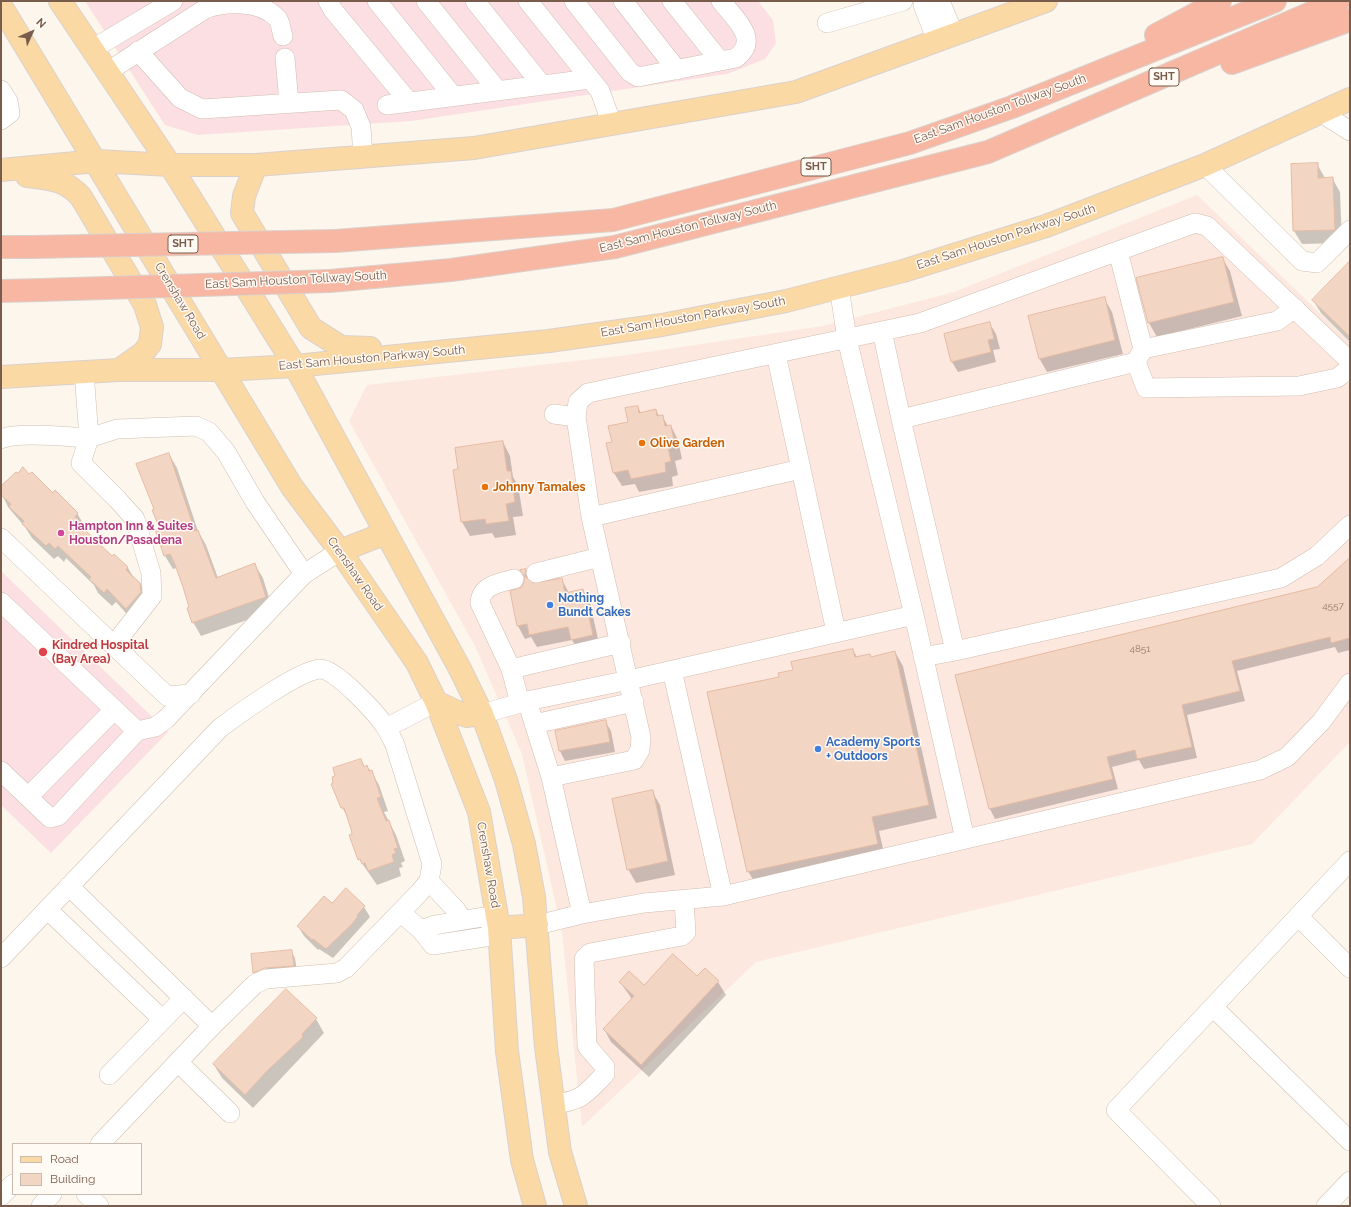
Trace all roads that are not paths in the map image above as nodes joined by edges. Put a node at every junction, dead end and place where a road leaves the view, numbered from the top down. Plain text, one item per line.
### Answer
1 (60, 1) edge
2 (173, 1) edge
3 (328, 1) edge
4 (377, 1) edge
5 (426, 1) edge
6 (475, 1) edge
7 (528, 1) edge
8 (574, 1) edge
9 (623, 1) edge
10 (672, 1) edge
11 (721, 1) edge
12 (903, 1) edge
13 (925, 1) edge
14 (940, 1) edge
15 (1046, 1) edge
16 (1220, 1) edge
17 (1275, 1) edge
18 (1339, 1) edge
19 (876, 4) edge
20 (6, 7) edge
21 (1350, 20) edge
22 (827, 23) dead end
23 (283, 36) dead end
24 (945, 38) junction
25 (91, 50) junction
26 (138, 51) junction
27 (285, 58) dead end
28 (720, 61) junction
29 (677, 70) junction
30 (107, 72) junction
31 (590, 79) junction
32 (542, 85) junction
33 (1, 90) edge
34 (498, 91) junction
35 (453, 96) junction
36 (1350, 99) edge
37 (409, 102) junction
38 (289, 104) junction
39 (387, 105) dead end
40 (1012, 107) junction
41 (1320, 112) junction
42 (1, 120) edge
43 (612, 124) junction
44 (1350, 131) edge
45 (988, 152) junction
46 (363, 157) junction
47 (97, 161) junction
48 (170, 165) junction
49 (256, 165) junction
50 (1205, 165) junction
51 (1, 171) edge
52 (1350, 230) edge
53 (1, 247) edge
54 (1118, 251) junction
55 (839, 288) junction
56 (1, 291) edge
57 (1295, 308) junction
58 (882, 331) junction
59 (847, 339) junction
60 (455, 351) junction
61 (776, 354) junction
62 (1140, 356) junction
63 (1350, 361) edge
64 (295, 366) junction
65 (1350, 368) edge
66 (119, 370) junction
67 (221, 370) junction
68 (84, 372) junction
69 (1, 377) edge
70 (554, 414) dead end
71 (576, 417) junction
72 (901, 419) junction
73 (89, 438) junction
74 (1, 440) edge
75 (801, 469) junction
76 (591, 517) junction
77 (1350, 525) edge
78 (386, 533) junction
79 (1, 538) edge
80 (340, 551) junction
81 (600, 557) junction
82 (536, 573) dead end
83 (304, 574) junction
84 (514, 579) dead end
85 (1, 602) edge
86 (914, 615) junction
87 (836, 632) junction
88 (621, 643) junction
89 (114, 645) junction
90 (955, 651) junction
91 (923, 657) junction
92 (511, 669) junction
93 (672, 670) junction
94 (629, 680) junction
95 (1350, 683) edge
96 (191, 694) junction
97 (436, 702) junction
98 (523, 702) junction
99 (634, 702) junction
100 (114, 710) junction
101 (482, 714) junction
102 (534, 724) junction
103 (386, 728) junction
104 (137, 731) junction
105 (1, 771) edge
106 (551, 777) junction
107 (28, 797) junction
108 (965, 839) junction
109 (1350, 861) edge
110 (429, 881) junction
111 (70, 886) junction
112 (723, 896) junction
113 (684, 901) junction
114 (48, 910) junction
115 (401, 913) junction
116 (582, 914) junction
117 (1298, 916) junction
118 (462, 920) junction
119 (537, 925) junction
120 (499, 928) junction
121 (421, 930) junction
122 (1, 958) edge
123 (1350, 968) edge
124 (184, 998) junction
125 (1213, 1007) junction
126 (162, 1019) junction
127 (212, 1026) junction
128 (178, 1062) junction
129 (109, 1075) dead end
130 (554, 1104) junction
131 (230, 1113) dead end
132 (1350, 1141) edge
133 (101, 1143) edge
134 (1350, 1181) edge
135 (12, 1185) edge
136 (51, 1195) edge
137 (87, 1195) edge
138 (1, 1196) edge
139 (41, 1206) edge
140 (98, 1206) edge
141 (535, 1206) edge
142 (576, 1206) edge
143 (1211, 1206) edge
144 (1326, 1206) edge

1 - 25 main road
2 - 25 lane
3 - 37 lane
4 - 35 lane
5 - 34 lane
6 - 32 lane
7 - 31 lane
8 - 29 lane
9 - 29 lane
10 - 28 lane
11 - 28 lane
12 - 19 lane
13 - 24 lane
14 - 24 lane
15 - 24 main road
16 - 40 highway
17 - 40 highway, East Sam Houston Tollway South / SHT
18 - 45 highway, East Sam Houston Tollway South / SHT
19 - 22 lane
20 - 47 main road, Crenshaw Road
21 - 45 highway
23 - 26 lane
24 - 43 main road
25 - 30 main road
26 - 30 lane
26 - 38 lane
27 - 38 lane
28 - 29 lane
30 - 48 main road
31 - 32 lane
31 - 43 lane
32 - 34 lane
33 - 42 lane
34 - 35 lane
35 - 37 lane
36 - 41 main road, East Sam Houston Parkway South
37 - 39 lane
38 - 46 lane
40 - 53 highway, East Sam Houston Tollway South / SHT, bridge
41 - 44 lane
41 - 50 main road, East Sam Houston Parkway South
43 - 46 main road
45 - 56 highway, East Sam Houston Tollway South / SHT, bridge
46 - 49 main road
47 - 48 main road
47 - 51 main road
47 - 67 main road, Crenshaw Road
48 - 49 main road
48 - 64 main road
49 - 60 main road
50 - 52 lane
50 - 55 main road, East Sam Houston Parkway South
51 - 66 main road
54 - 57 lane
54 - 58 lane
54 - 62 lane
55 - 59 lane
55 - 60 main road, East Sam Houston Parkway South
57 - 62 lane
57 - 63 lane
58 - 59 lane
58 - 72 lane
59 - 61 lane
59 - 86 lane
60 - 64 main road, East Sam Houston Parkway South
61 - 71 lane
61 - 75 lane
62 - 65 lane
62 - 72 lane
64 - 67 main road, East Sam Houston Parkway South
64 - 78 main road
66 - 67 main road, East Sam Houston Parkway South
66 - 68 main road, East Sam Houston Parkway South
67 - 80 main road, Crenshaw Road
68 - 69 main road, East Sam Houston Parkway South
68 - 73 lane
70 - 71 lane
71 - 76 lane
72 - 90 lane
73 - 74 lane
73 - 83 lane
73 - 89 lane
75 - 76 lane
75 - 87 lane
76 - 81 lane
77 - 90 lane
78 - 80 main road
78 - 101 main road
79 - 89 lane
80 - 83 lane
80 - 97 main road, Crenshaw Road
81 - 82 lane
81 - 88 lane
83 - 96 lane
84 - 92 lane
85 - 100 lane
86 - 87 lane
86 - 91 lane
87 - 93 lane
88 - 92 lane
88 - 94 lane
89 - 96 lane
90 - 91 lane
91 - 108 lane
92 - 98 lane
93 - 94 lane
93 - 112 lane
94 - 98 lane
94 - 99 lane
95 - 108 lane
96 - 104 lane
97 - 101 main road
97 - 103 lane
97 - 120 main road, Crenshaw Road
98 - 101 lane
98 - 102 lane
99 - 102 lane
99 - 106 lane
100 - 104 lane
100 - 107 lane
101 - 119 main road
102 - 106 lane
103 - 110 lane
103 - 111 lane
104 - 107 lane
105 - 107 lane
106 - 116 lane
108 - 112 lane
109 - 117 lane
110 - 115 lane
110 - 118 lane
111 - 114 lane
111 - 124 lane
112 - 113 lane
113 - 116 lane
113 - 130 lane
114 - 122 lane
114 - 126 lane
115 - 121 lane
115 - 127 lane
116 - 119 lane
117 - 123 lane
117 - 125 lane
118 - 120 lane
118 - 121 lane
119 - 120 main road
119 - 130 main road
120 - 121 lane
120 - 141 main road, Crenshaw Road
124 - 126 lane
124 - 127 lane
125 - 132 lane
125 - 143 lane
126 - 129 lane
127 - 128 lane
128 - 131 lane
128 - 133 lane
130 - 142 main road
134 - 144 lane
135 - 138 lane
136 - 139 lane
137 - 140 lane

